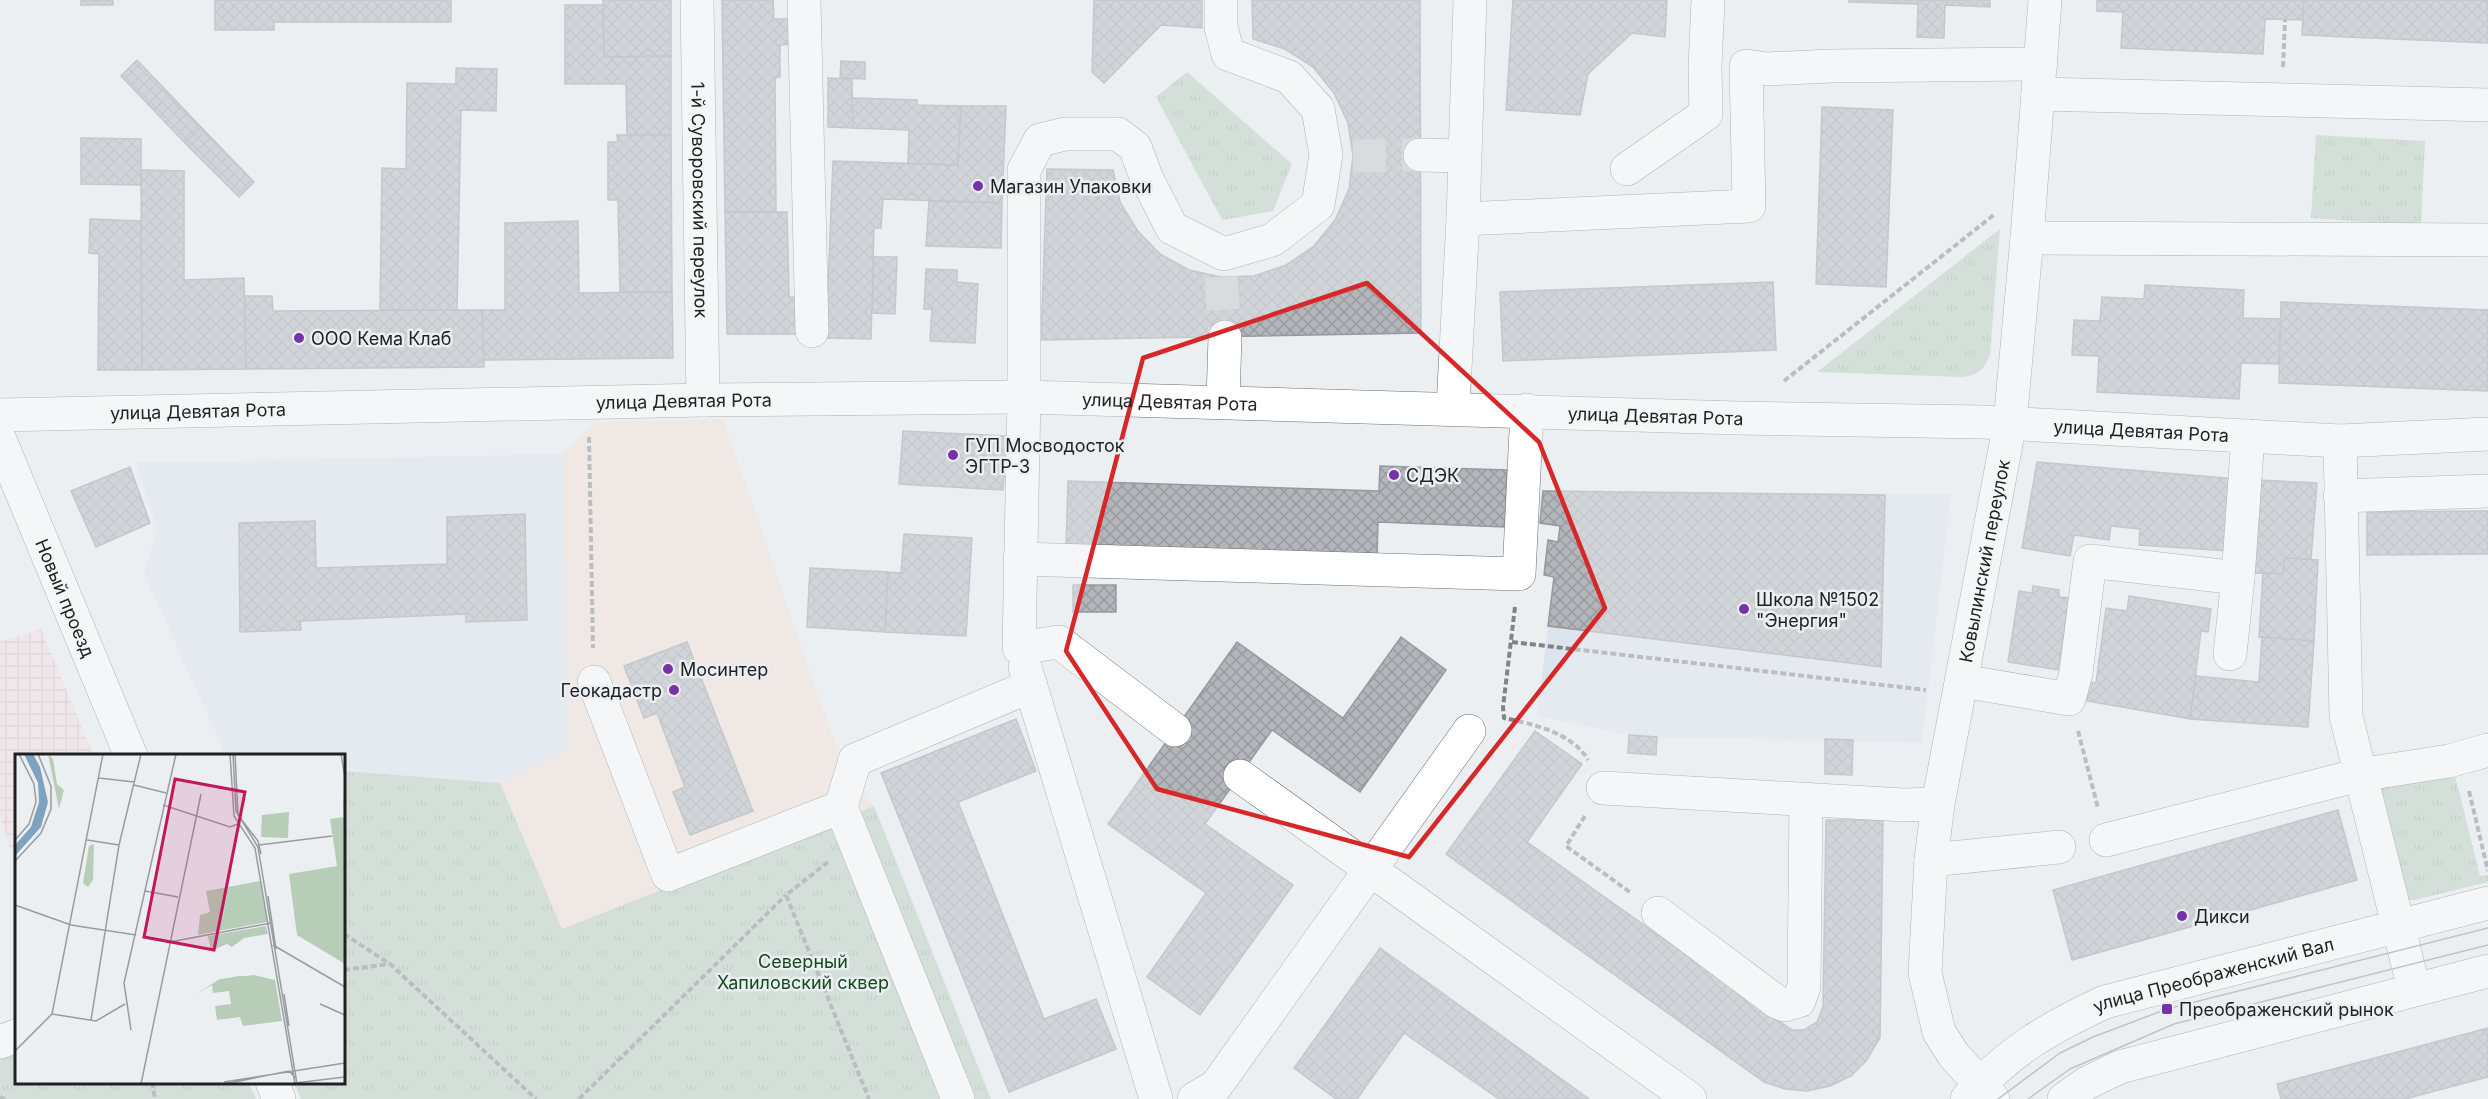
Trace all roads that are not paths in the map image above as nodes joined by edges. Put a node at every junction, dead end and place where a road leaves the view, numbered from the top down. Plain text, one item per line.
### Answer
1 (697, 0) edge
2 (804, 0) edge
3 (1221, 0) edge
4 (1470, 0) edge
5 (1708, 0) edge
6 (2045, 0) edge
7 (2039, 79) junction
8 (2488, 105) edge
9 (1420, 154) tunnel mouth
10 (1463, 156) junction
11 (1627, 170) dead end
12 (1463, 219) junction
13 (2027, 237) junction
14 (2488, 240) edge
15 (812, 331) dead end
16 (1225, 337) tunnel mouth
17 (1023, 397) junction
18 (703, 400) junction
19 (1223, 401) junction
20 (1453, 408) junction
21 (1527, 410) junction
22 (0, 415) edge
23 (2010, 423) junction
24 (2488, 434) edge
25 (2248, 436) junction
26 (0, 440) edge
27 (2340, 441) junction
28 (2488, 491) edge
29 (2340, 496) junction
30 (1020, 560) junction
31 (2238, 578) junction
32 (1019, 648) junction
33 (2230, 654) dead end
34 (1962, 681) junction
35 (594, 682) road end
36 (1031, 686) junction
37 (1175, 730) dead end
38 (1469, 731) dead end
39 (130, 754) edge
40 (2474, 754) edge
41 (2359, 775) junction
42 (1240, 776) dead end
43 (1603, 788) dead end
44 (1806, 799) junction
45 (1938, 804) junction
46 (841, 807) junction
47 (2106, 840) road end
48 (2059, 847) dead end
49 (1931, 860) junction
50 (1371, 869) junction
51 (2488, 903) edge
52 (1658, 913) dead end
53 (2399, 926) junction
54 (2488, 970) edge
55 (2414, 989) junction
56 (15, 1036) edge
57 (0, 1042) edge
58 (272, 1084) edge
59 (1980, 1094) edge
60 (1215, 1095) edge
61 (279, 1099) edge
62 (958, 1099) edge
63 (1156, 1099) edge
64 (1690, 1099) edge
65 (2064, 1099) edge

1 - 18 street, 1-й Суворовский переулок
2 - 15 street
3 - 17 street
4 - 10 street
5 - 11 street
6 - 7 street, Ковылинский переулок
7 - 8 street
7 - 12 street
7 - 13 street, Ковылинский переулок
9 - 10 street
10 - 12 street
12 - 20 street
13 - 14 street
13 - 23 street, Ковылинский переулок
16 - 19 street
17 - 18 street, улица Девятая Рота
17 - 19 street, улица Девятая Рота
17 - 30 street
18 - 22 street, улица Девятая Рота
19 - 20 street, улица Девятая Рота
20 - 21 street, улица Девятая Рота
21 - 23 street, улица Девятая Рота
21 - 30 street
23 - 25 street, улица Девятая Рота
23 - 34 street, Ковылинский переулок
24 - 27 street, улица Девятая Рота
25 - 27 street, улица Девятая Рота
25 - 31 street
26 - 39 street, Новый проезд
27 - 29 street
28 - 29 street
29 - 41 street
30 - 32 street
31 - 33 street
31 - 34 street
32 - 36 street
32 - 37 street
34 - 45 street, Ковылинский переулок
35 - 46 street
36 - 46 street
36 - 63 street
38 - 50 street
40 - 41 street
41 - 47 street
41 - 53 street
42 - 50 street
43 - 44 street
44 - 45 street
44 - 52 street
45 - 49 street, Ковылинский переулок
46 - 62 street
48 - 49 street
49 - 59 street, Ковылинский переулок
50 - 60 street
50 - 64 street
51 - 53 street, улица Преображенский Вал
53 - 55 street
53 - 59 street, улица Преображенский Вал
54 - 55 street
55 - 65 street
56 - 57 street
58 - 61 street

